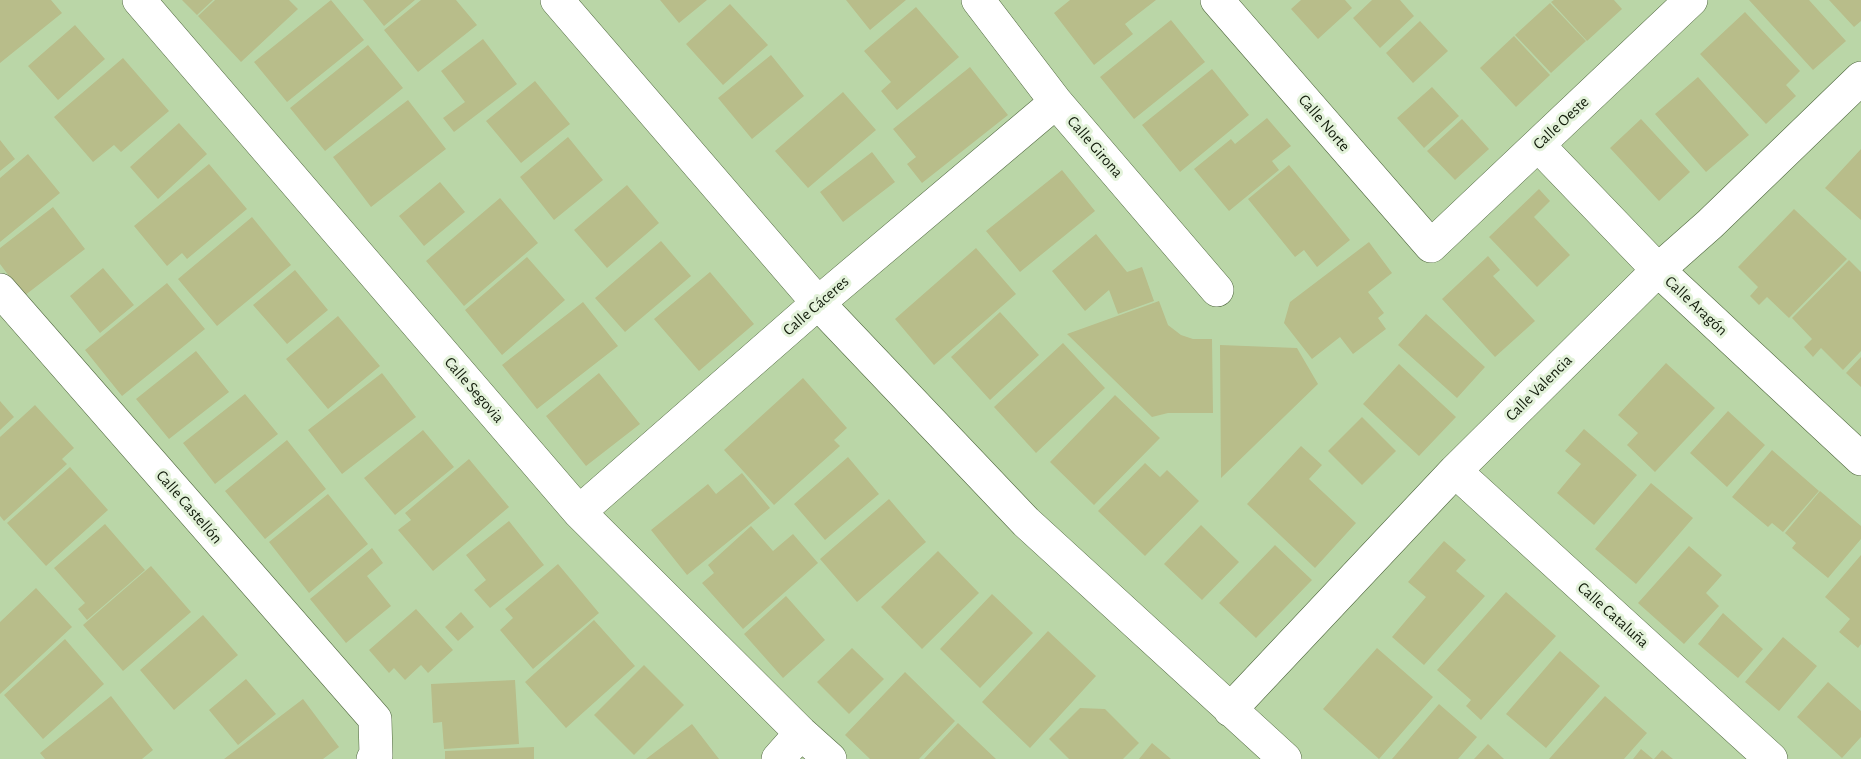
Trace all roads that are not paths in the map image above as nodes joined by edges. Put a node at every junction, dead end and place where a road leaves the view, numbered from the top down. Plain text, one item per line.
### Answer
1 (139, 0) edge
2 (557, 0) edge
3 (978, 0) edge
4 (1217, 0) edge
5 (1691, 0) edge
6 (1861, 78) edge
7 (1056, 102) junction
8 (1538, 145) junction
9 (1431, 246) joint
10 (1658, 270) junction
11 (0, 290) edge
12 (1217, 290) dead end
13 (818, 303) junction
14 (1861, 459) edge
15 (1455, 471) junction
16 (579, 512) junction
17 (1230, 710) junction
18 (801, 733) junction
19 (373, 759) edge
20 (778, 759) edge
21 (830, 759) edge
22 (1285, 759) edge
23 (1771, 759) edge

1 - 16 street, Calle Segovia
2 - 13 street
3 - 7 street, Calle Girona
4 - 9 street, Calle Norte
5 - 8 street, Calle Oeste
6 - 10 street, Calle Valencia
7 - 12 street, Calle Girona
7 - 13 street, Calle Cáceres
8 - 9 street, Calle Oeste
8 - 10 street, Calle Aragón
10 - 14 street, Calle Aragón
10 - 15 street, Calle Valencia
11 - 19 street, Calle Castellón
13 - 16 street, Calle Cáceres
13 - 17 street
15 - 17 street, Calle Valencia
15 - 23 street, Calle Cataluña
16 - 18 street, Calle Segovia
17 - 22 street
18 - 20 street
18 - 21 street, Calle Segovia

